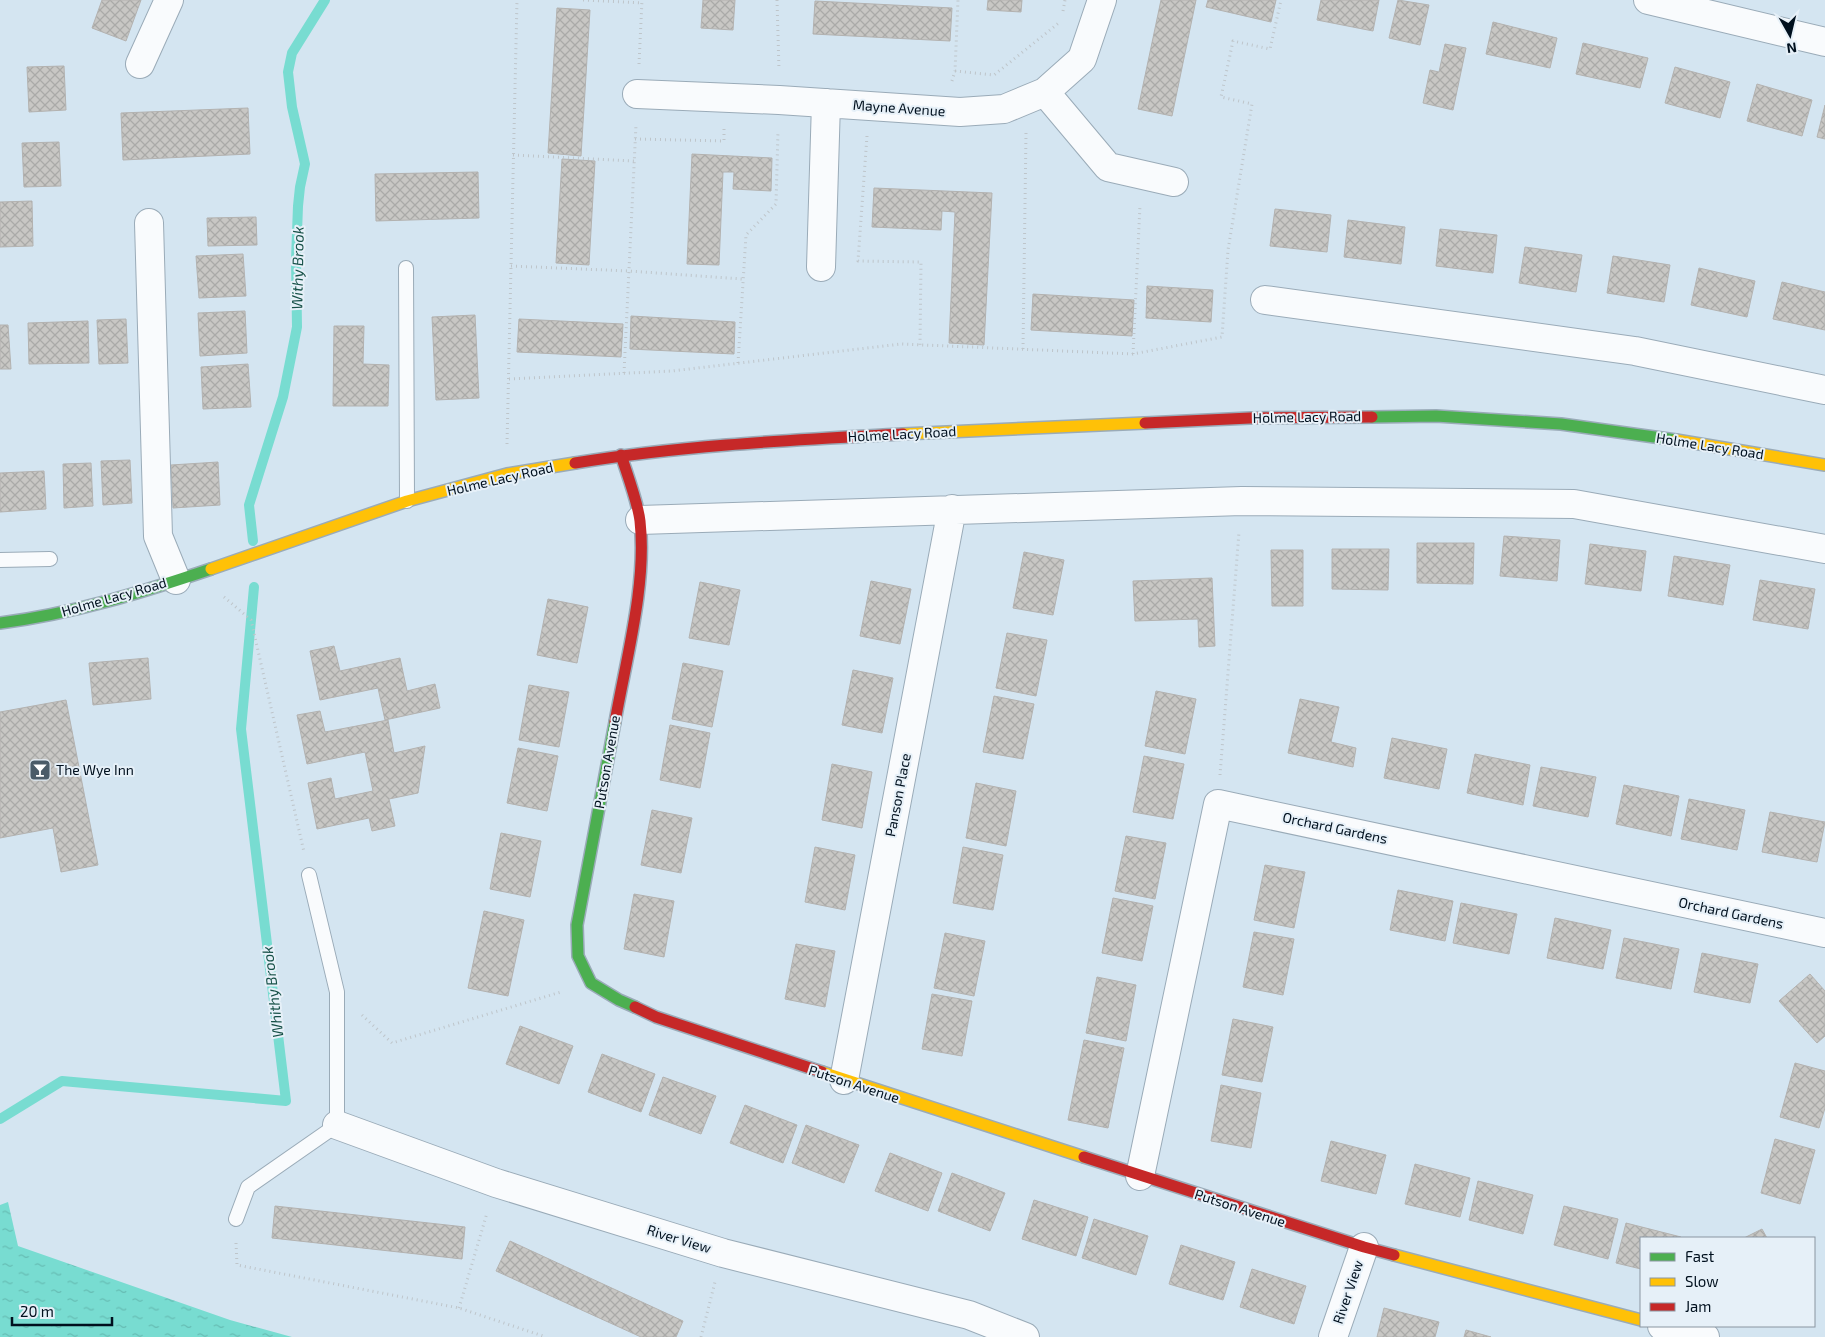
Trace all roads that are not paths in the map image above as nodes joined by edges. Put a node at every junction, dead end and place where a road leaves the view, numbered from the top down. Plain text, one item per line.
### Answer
1 (169, 0) edge
2 (1102, 0) edge
3 (1648, 0) edge
4 (1678, 4) edge
5 (1825, 42) edge
6 (140, 64) dead end
7 (638, 94) road end
8 (1036, 96) junction
9 (826, 103) junction
10 (1174, 182) dead end
11 (149, 222) dead end
12 (821, 267) dead end
13 (406, 268) dead end
14 (1265, 300) dead end
15 (1825, 390) edge
16 (621, 455) junction
17 (1825, 465) edge
18 (407, 501) junction
19 (952, 509) junction
20 (640, 520) junction
21 (1825, 550) edge
22 (50, 559) dead end
23 (0, 560) edge
24 (186, 577) junction
25 (0, 623) edge
26 (309, 875) road end
27 (1825, 933) edge
28 (844, 1080) junction
29 (337, 1124) junction
30 (1140, 1176) junction
31 (236, 1219) road end
32 (1364, 1247) junction
33 (1640, 1320) edge
34 (1666, 1327) edge
35 (1025, 1337) edge
36 (1333, 1337) edge
37 (1705, 1337) edge

1 - 6 street
2 - 8 street, Mayne Avenue
3 - 4 street
4 - 5 street
7 - 9 street, Mayne Avenue
8 - 9 street, Mayne Avenue
8 - 10 street
9 - 12 street
11 - 24 street
13 - 18 lane
14 - 15 street
16 - 17 street, Holme Lacy Road
16 - 18 street, Holme Lacy Road
16 - 20 street, Putson Avenue
18 - 24 street, Holme Lacy Road
19 - 20 street
19 - 21 street
19 - 28 street, Panson Place
20 - 28 street, Putson Avenue
22 - 23 lane
24 - 25 street, Holme Lacy Road
26 - 29 lane
27 - 30 street, Orchard Gardens
28 - 30 street, Putson Avenue
29 - 31 lane
29 - 35 street, River View
30 - 32 street, Putson Avenue
32 - 33 street, Putson Avenue
32 - 36 street, River View
34 - 37 street

